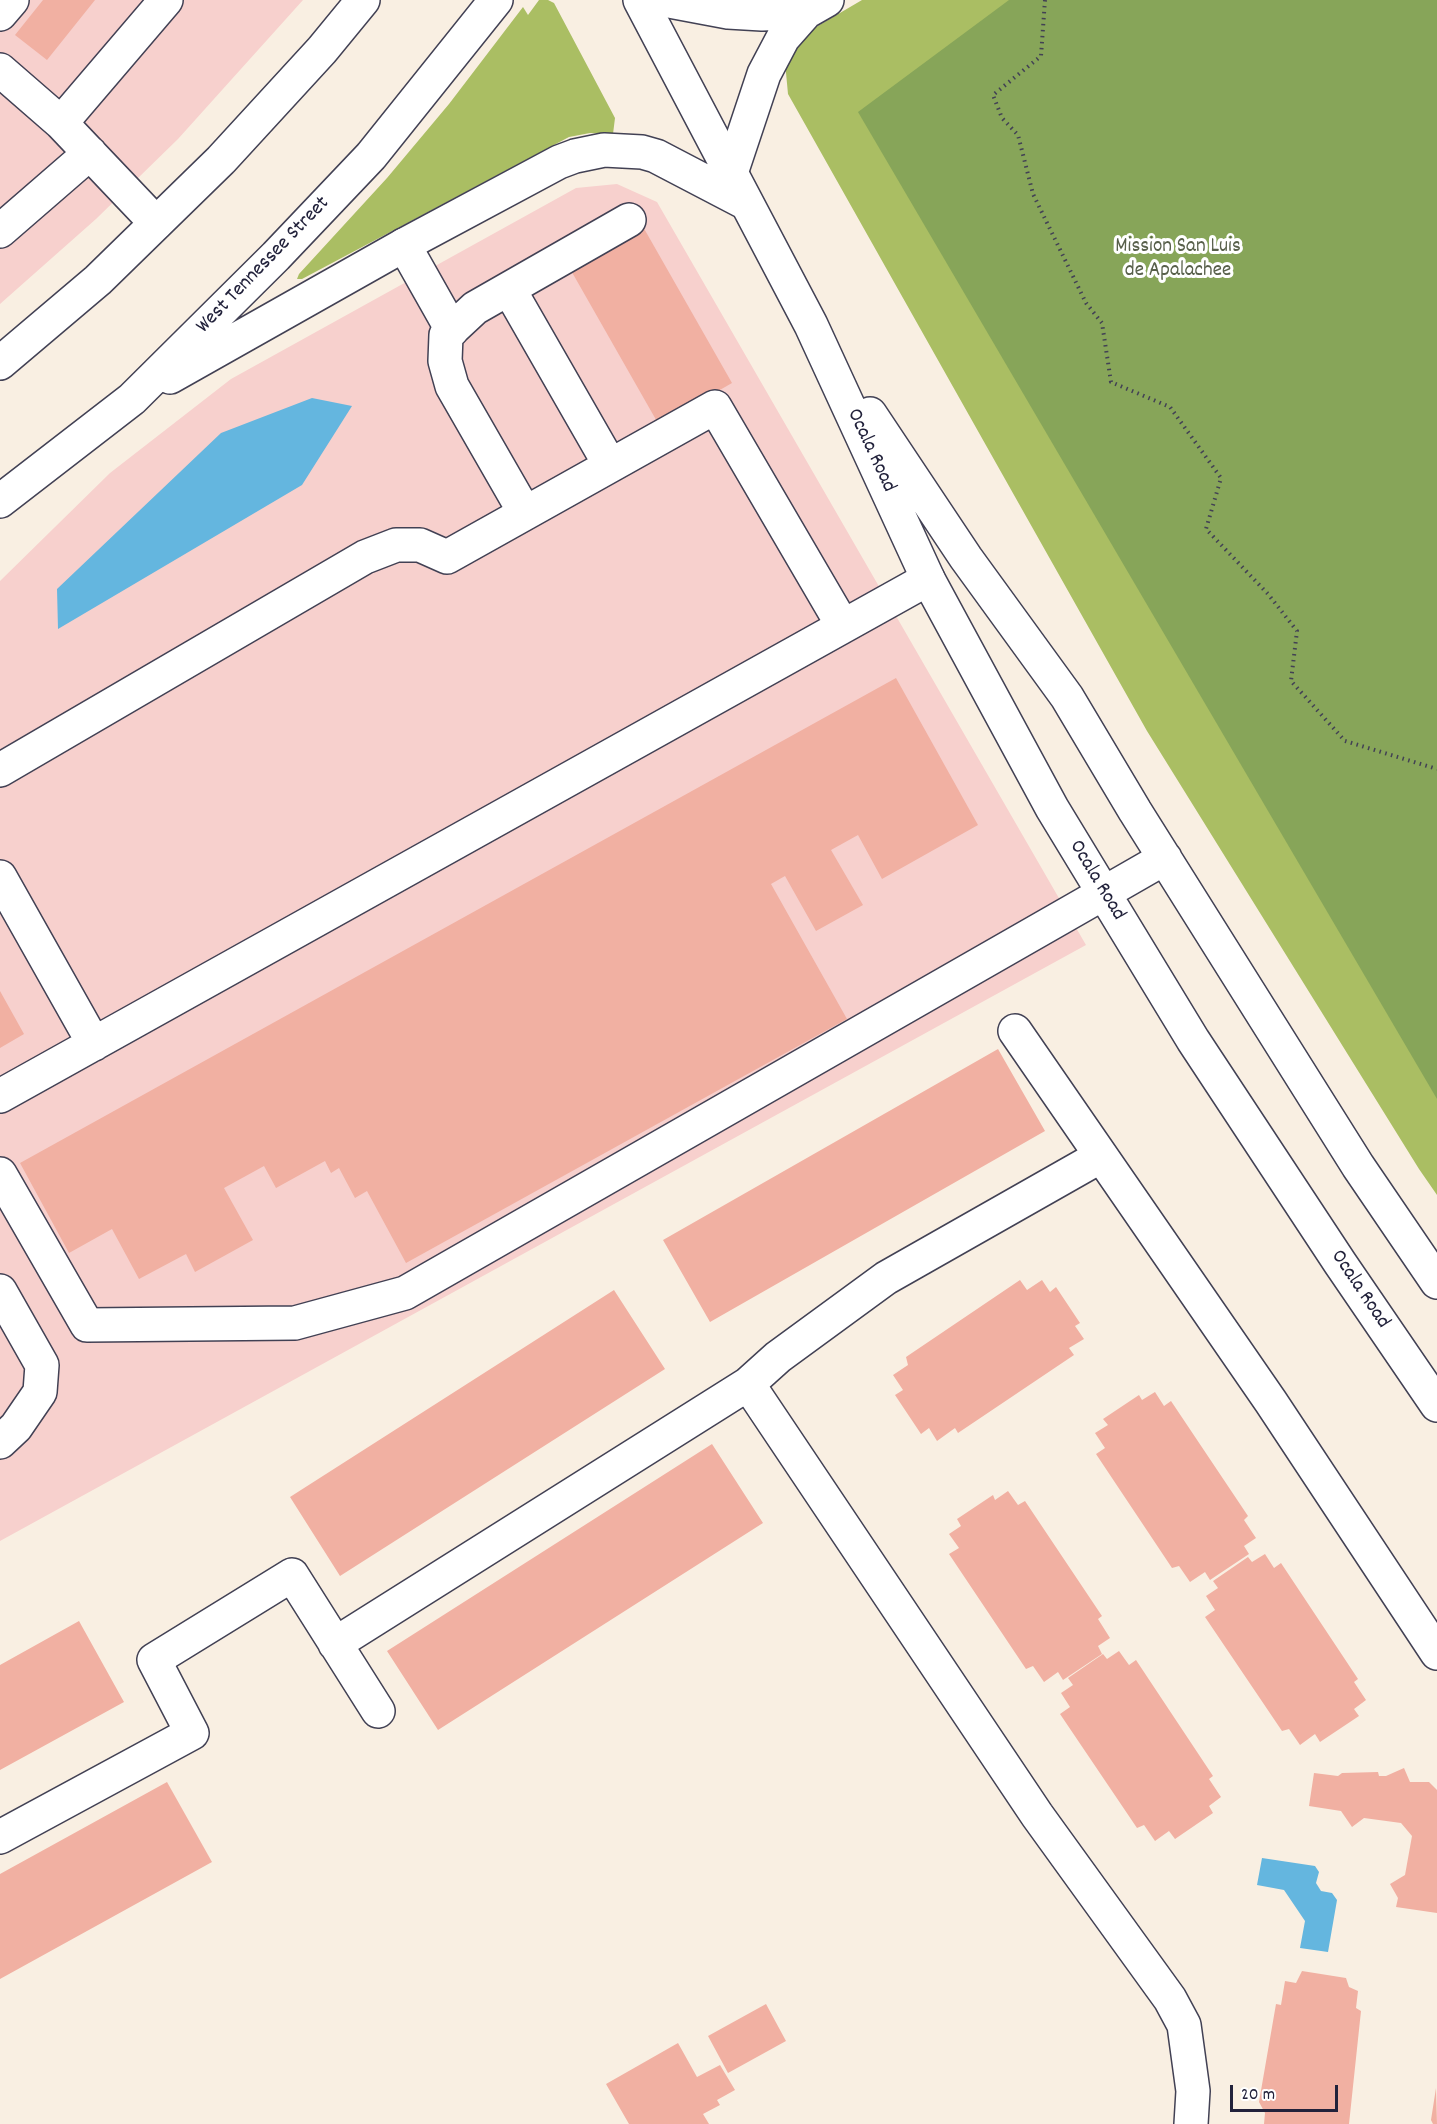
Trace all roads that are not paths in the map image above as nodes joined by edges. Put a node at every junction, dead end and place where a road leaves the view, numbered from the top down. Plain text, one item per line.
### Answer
1 (12, 0) edge
2 (166, 0) edge
3 (363, 0) edge
4 (496, 0) edge
5 (640, 0) edge
6 (664, 0) edge
7 (811, 4) edge
8 (0, 14) edge
9 (0, 70) edge
10 (61, 123) junction
11 (90, 153) junction
12 (731, 172) junction
13 (746, 203) junction
14 (629, 220) dead end
15 (156, 223) junction
16 (0, 231) edge
17 (404, 245) junction
18 (508, 289) junction
19 (811, 326) junction
20 (452, 330) junction
21 (0, 363) edge
22 (132, 399) junction
23 (610, 465) junction
24 (0, 501) edge
25 (525, 513) junction
26 (966, 558) junction
27 (928, 579) junction
28 (843, 626) junction
29 (0, 770) edge
30 (1165, 858) junction
31 (0, 877) edge
32 (1104, 893) junction
33 (1015, 1032) dead end
34 (94, 1044) junction
35 (0, 1096) edge
36 (1101, 1156) junction
37 (0, 1174) edge
38 (1437, 1282) edge
39 (0, 1291) edge
40 (748, 1384) junction
41 (1437, 1405) edge
42 (0, 1442) edge
43 (335, 1644) junction
44 (1437, 1653) edge
45 (378, 1711) dead end
46 (0, 1837) edge
47 (1191, 2124) edge

1 - 8 main road
2 - 10 main road
3 - 15 main road
4 - 22 main road, West Tennessee Street
5 - 12 main road, Ocala Road
6 - 7 main road
7 - 12 main road
9 - 10 main road
10 - 11 main road
11 - 15 main road
11 - 16 main road
12 - 13 main road, Ocala Road
13 - 17 main road
13 - 19 main road, Ocala Road
14 - 18 main road
15 - 21 main road
17 - 20 main road
17 - 22 main road
18 - 20 main road
18 - 23 main road
19 - 26 main road, Ocala Road
19 - 27 main road, Ocala Road
20 - 25 main road
22 - 24 main road, West Tennessee Street
23 - 25 main road
23 - 28 main road
25 - 29 main road
26 - 27 main road
26 - 30 main road, Ocala Road
27 - 28 main road
27 - 32 main road, Ocala Road
28 - 34 main road
30 - 32 main road
30 - 38 main road, Ocala Road
31 - 34 main road
32 - 37 main road
32 - 41 main road, Ocala Road
33 - 36 main road
34 - 35 main road
36 - 40 main road
36 - 44 main road
39 - 42 main road
40 - 43 main road
40 - 47 main road
43 - 45 main road
43 - 46 main road

